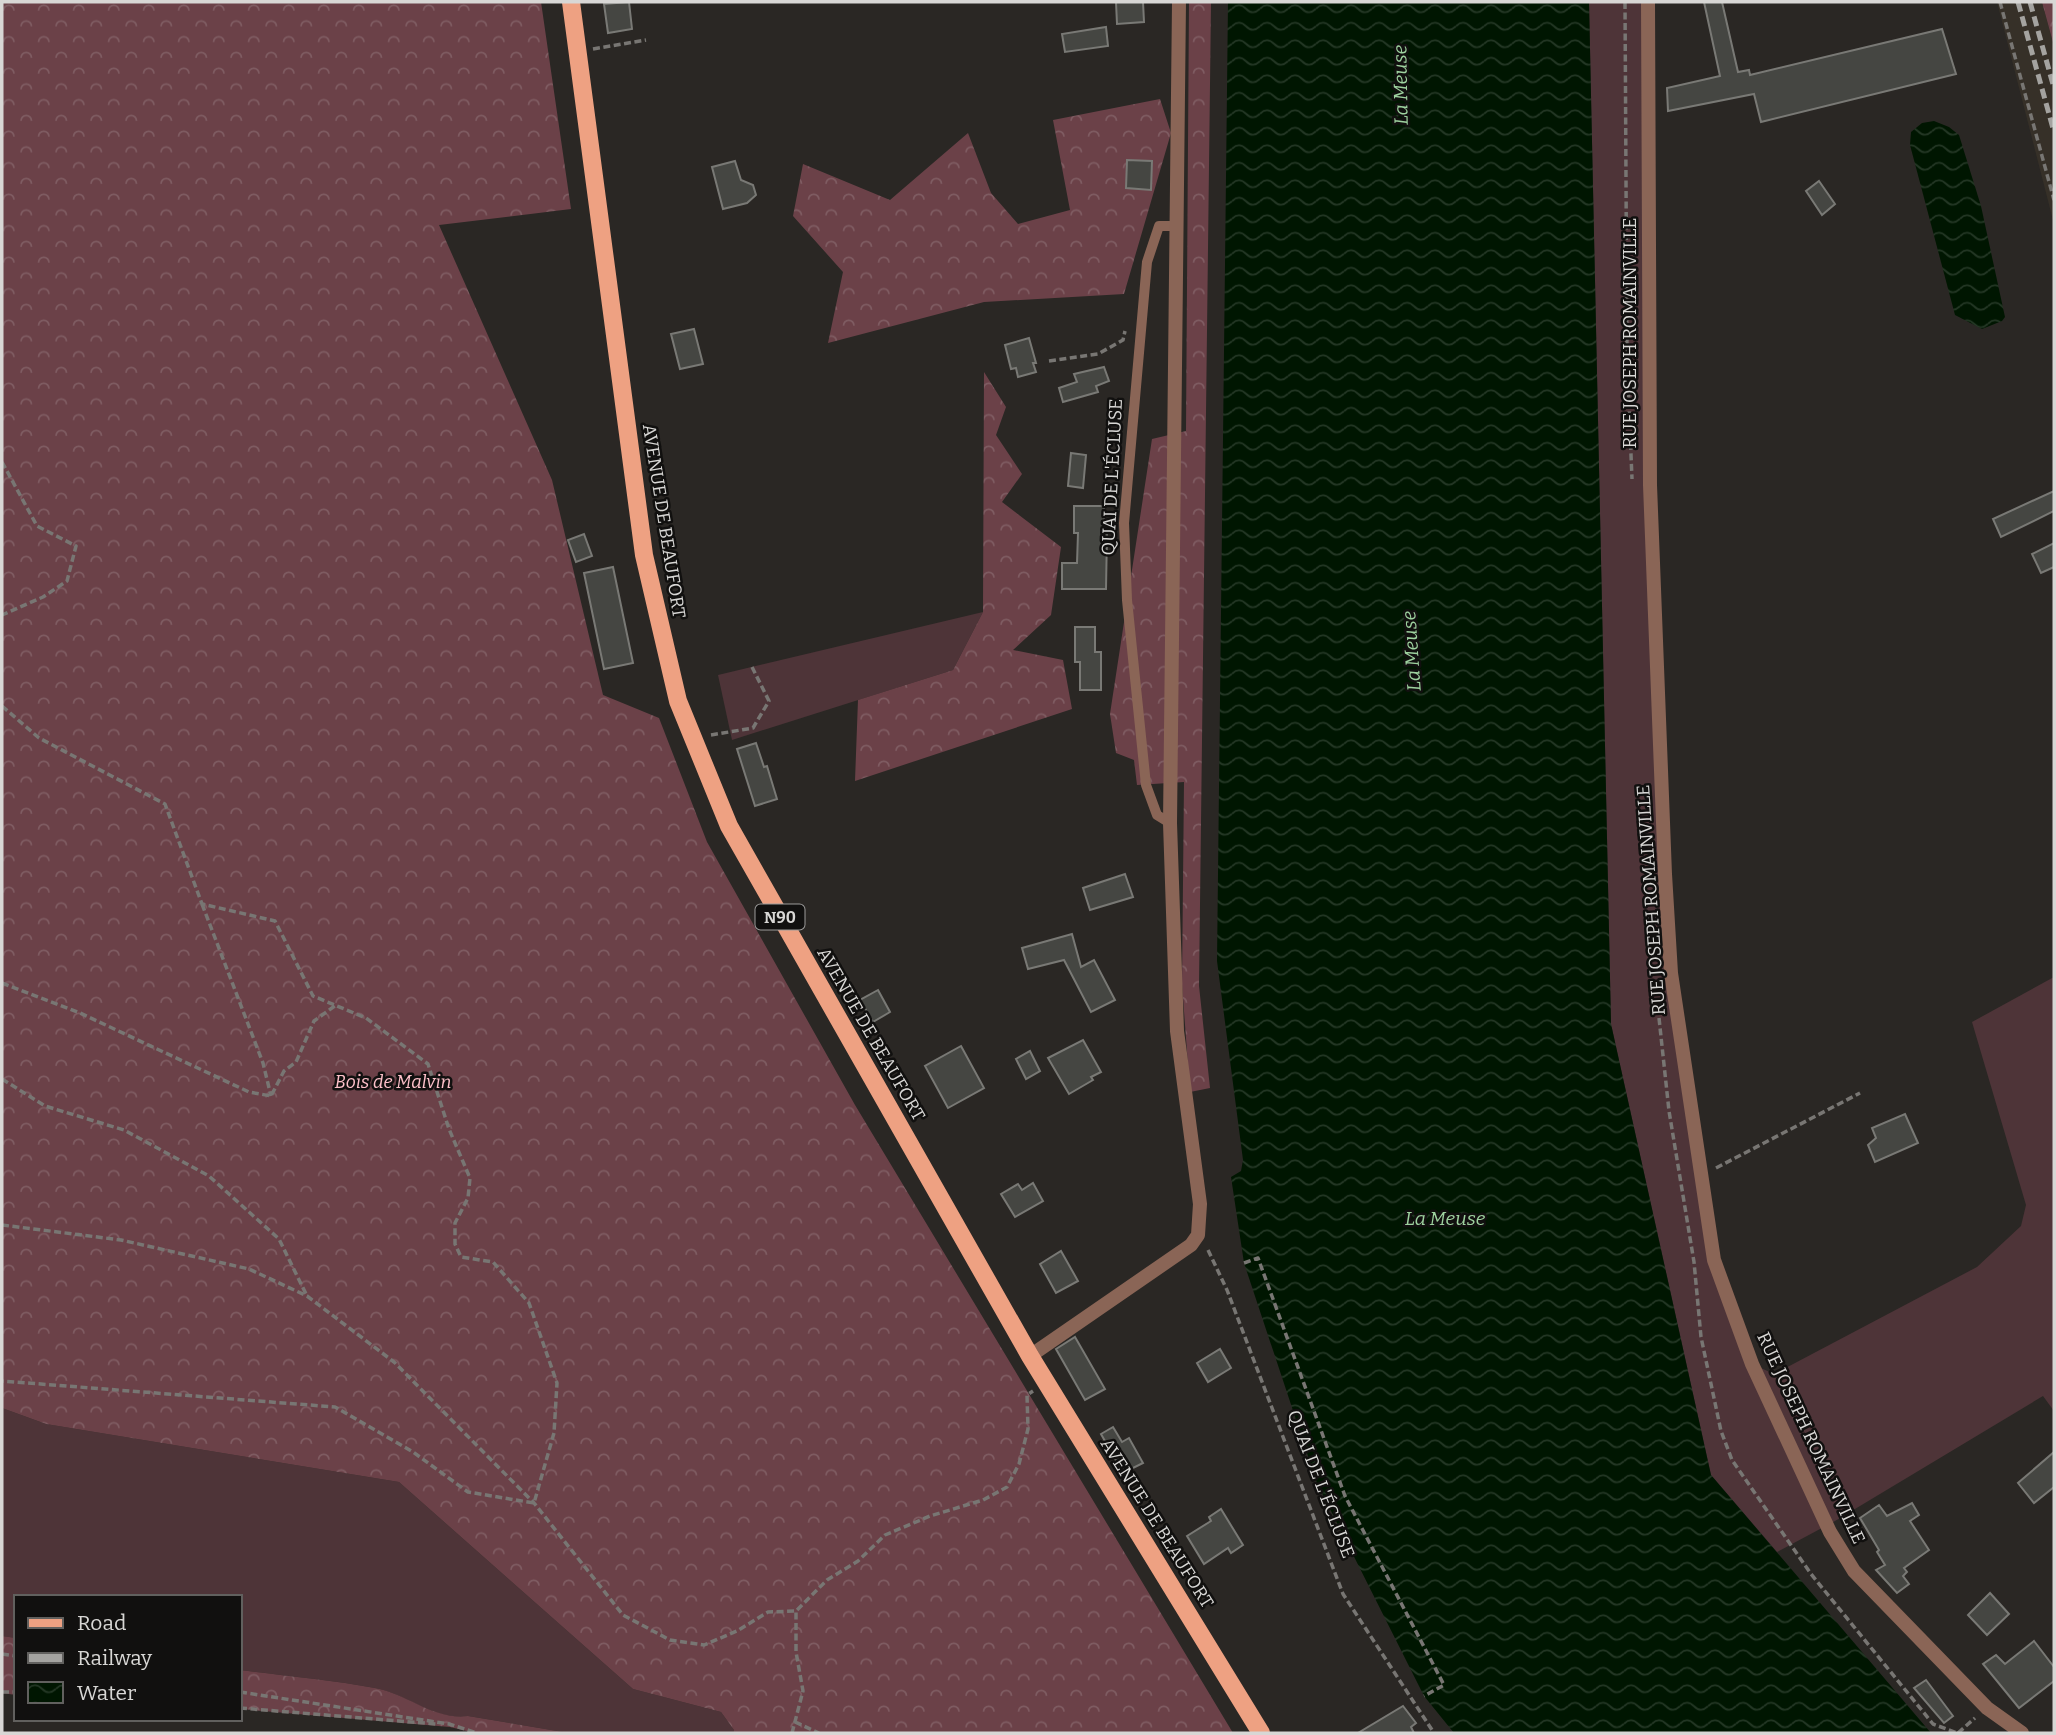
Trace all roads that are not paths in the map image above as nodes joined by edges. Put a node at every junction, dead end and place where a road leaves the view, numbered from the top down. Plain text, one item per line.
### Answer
1 (571, 2) edge
2 (1179, 2) edge
3 (1648, 2) edge
4 (1177, 226) junction
5 (1170, 822) junction
6 (1030, 1356) junction
7 (1261, 1733) edge
8 (2022, 1733) edge

1 - 6 main road, AVENUE DE BEAUFORT / N90
2 - 4 street
3 - 8 street, RUE JOSEPH ROMAINVILLE
4 - 5 street
4 - 5 lane, QUAI DE L'ÉCLUSE
5 - 6 street
6 - 7 main road, AVENUE DE BEAUFORT / N90

